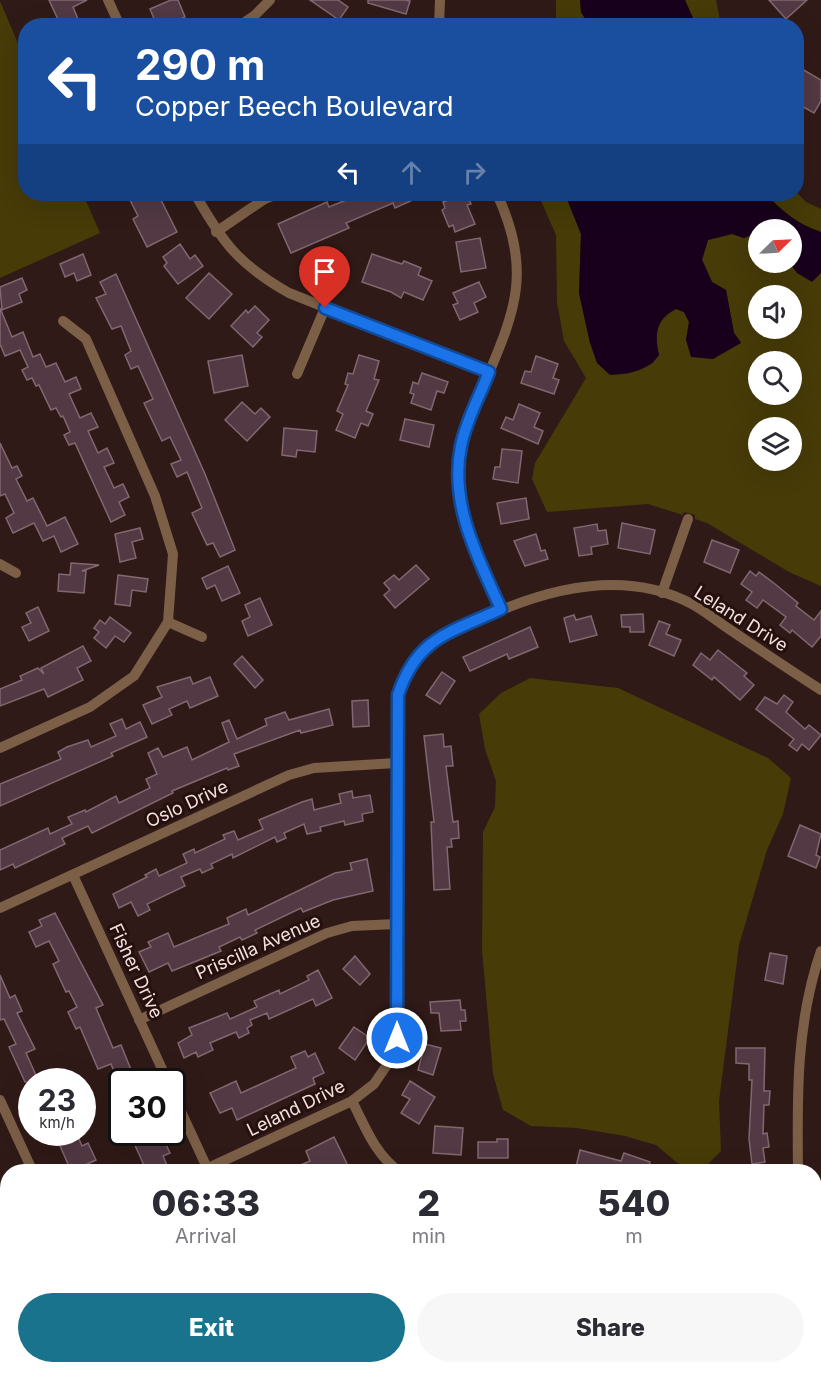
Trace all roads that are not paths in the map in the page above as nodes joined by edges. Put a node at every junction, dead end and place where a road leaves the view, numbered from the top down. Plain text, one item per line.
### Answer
1 (108, 0) edge
2 (270, 0) edge
3 (440, 0) edge
4 (116, 18) edge
5 (251, 18) edge
6 (439, 18) edge
7 (199, 201) edge
8 (266, 201) edge
9 (500, 201) edge
10 (216, 232) junction
11 (325, 308) junction
12 (63, 321) dead end
13 (489, 372) junction
14 (297, 374) dead end
15 (688, 519) dead end
16 (0, 564) edge
17 (16, 573) dead end
18 (662, 593) junction
19 (501, 609) junction
20 (168, 622) junction
21 (202, 637) dead end
22 (821, 690) edge
23 (0, 748) edge
24 (396, 764) junction
25 (73, 875) junction
26 (0, 908) edge
27 (396, 924) junction
28 (821, 951) edge
29 (140, 1020) junction
30 (162, 1068) edge
31 (0, 1100) edge
32 (352, 1101) junction
33 (186, 1122) edge
34 (29, 1164) edge
35 (205, 1164) edge
36 (221, 1164) edge
37 (390, 1164) edge
38 (798, 1164) edge

1 - 4 street
2 - 5 street
3 - 6 street
7 - 10 street
8 - 10 street
9 - 13 street
10 - 11 street
11 - 13 street
11 - 14 street
12 - 20 street
13 - 19 street
15 - 18 street
16 - 17 street
18 - 19 street, Leland Drive
18 - 22 street, Leland Drive
19 - 24 street, Leland Drive
20 - 21 street
20 - 23 street
24 - 25 street, Oslo Drive
24 - 27 street, Leland Drive
25 - 26 street, Oslo Drive
25 - 29 street, Fisher Drive
27 - 29 street, Priscilla Avenue
27 - 32 street, Leland Drive
28 - 38 street
29 - 30 street, Fisher Drive
31 - 34 street
32 - 36 street, Leland Drive
32 - 37 street
33 - 35 street

